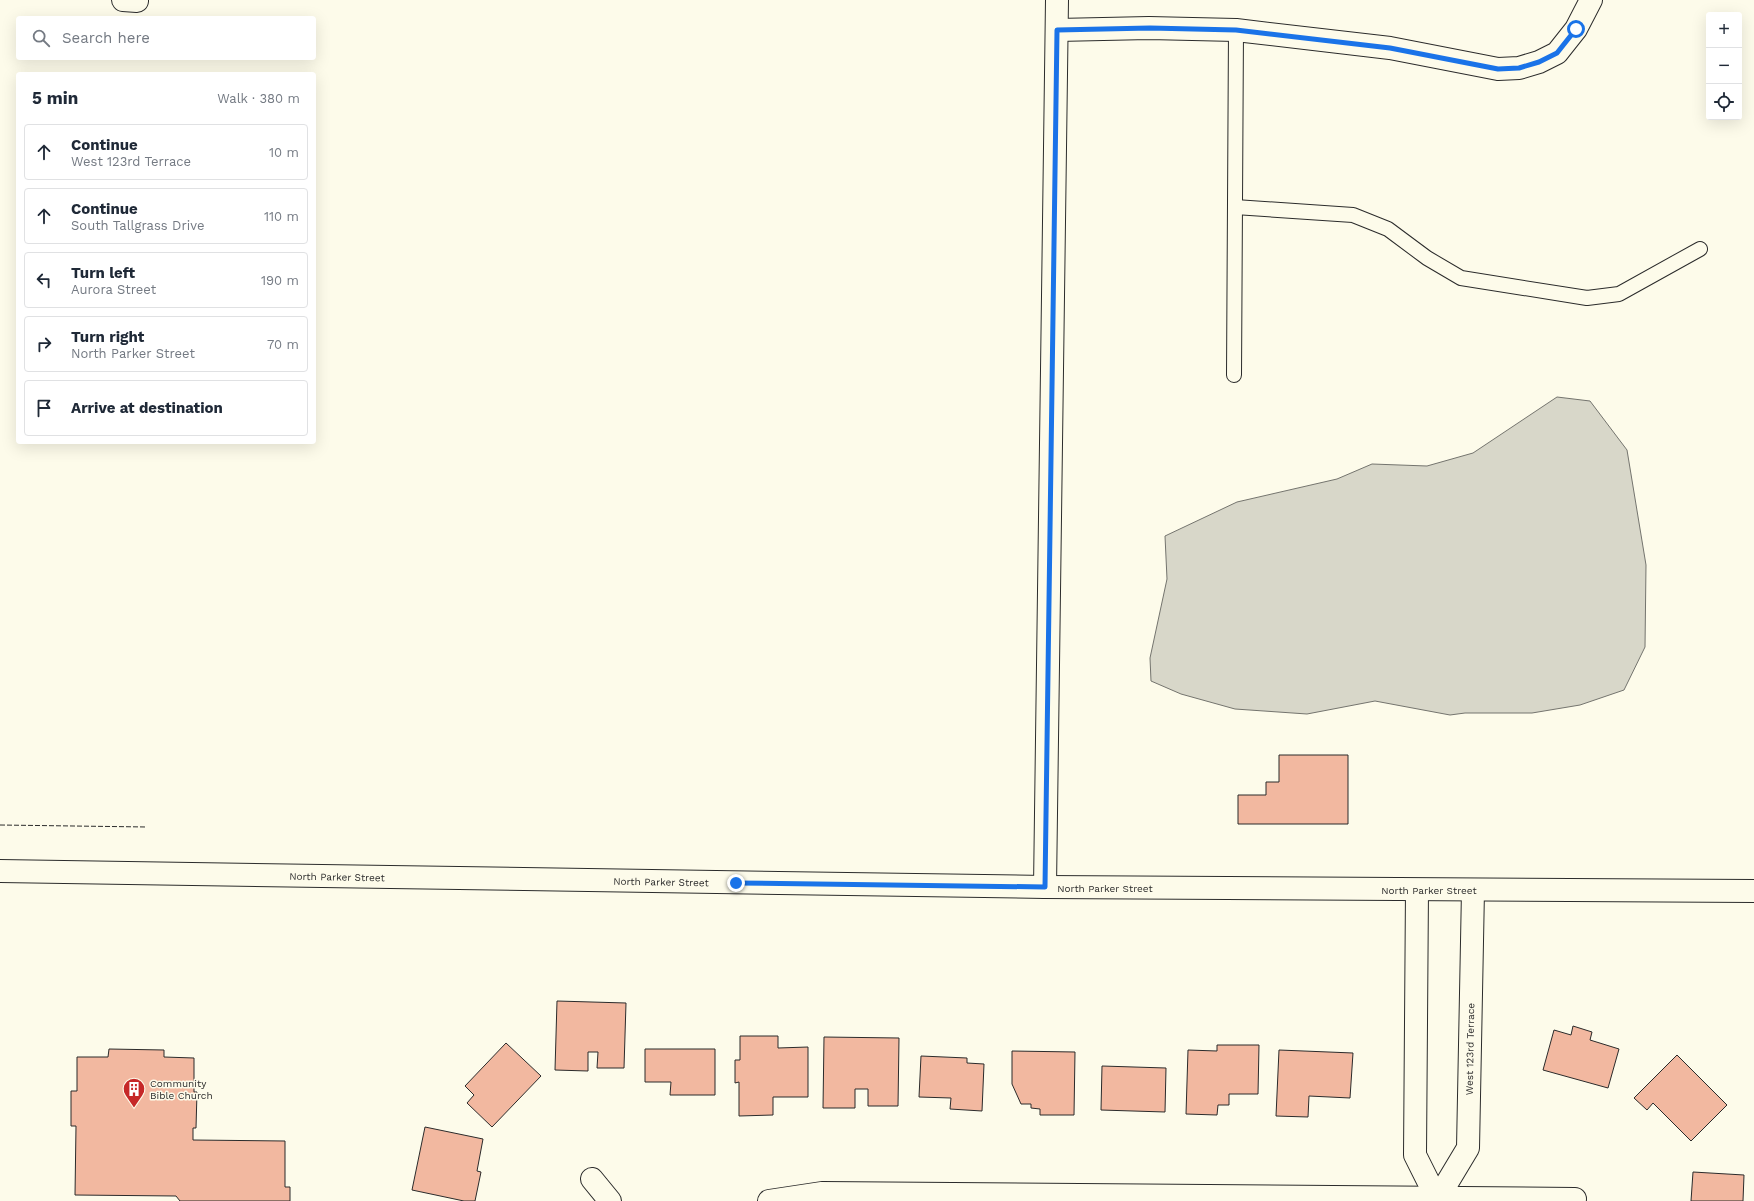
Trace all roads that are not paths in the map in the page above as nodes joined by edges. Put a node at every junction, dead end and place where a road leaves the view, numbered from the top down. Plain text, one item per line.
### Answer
1 (1058, 0) edge
2 (1590, 0) edge
3 (1057, 30) junction
4 (1236, 30) junction
5 (1235, 207) junction
6 (1700, 249) dead end
7 (1234, 374) dead end
8 (0, 871) edge
9 (1045, 887) junction
10 (1416, 890) junction
11 (1473, 890) junction
12 (1754, 891) edge
13 (592, 1179) dead end
14 (1575, 1199) dead end
15 (1438, 1200) edge
16 (610, 1201) edge
17 (769, 1201) edge

1 - 3 street
2 - 4 street
3 - 4 street
3 - 9 street
4 - 5 lane
5 - 6 lane
5 - 7 lane
8 - 9 street, North Parker Street
9 - 10 street, North Parker Street
10 - 11 street, North Parker Street
10 - 15 street
11 - 12 street, North Parker Street
11 - 15 street, West 123rd Terrace
13 - 16 street
14 - 15 street
15 - 17 street

